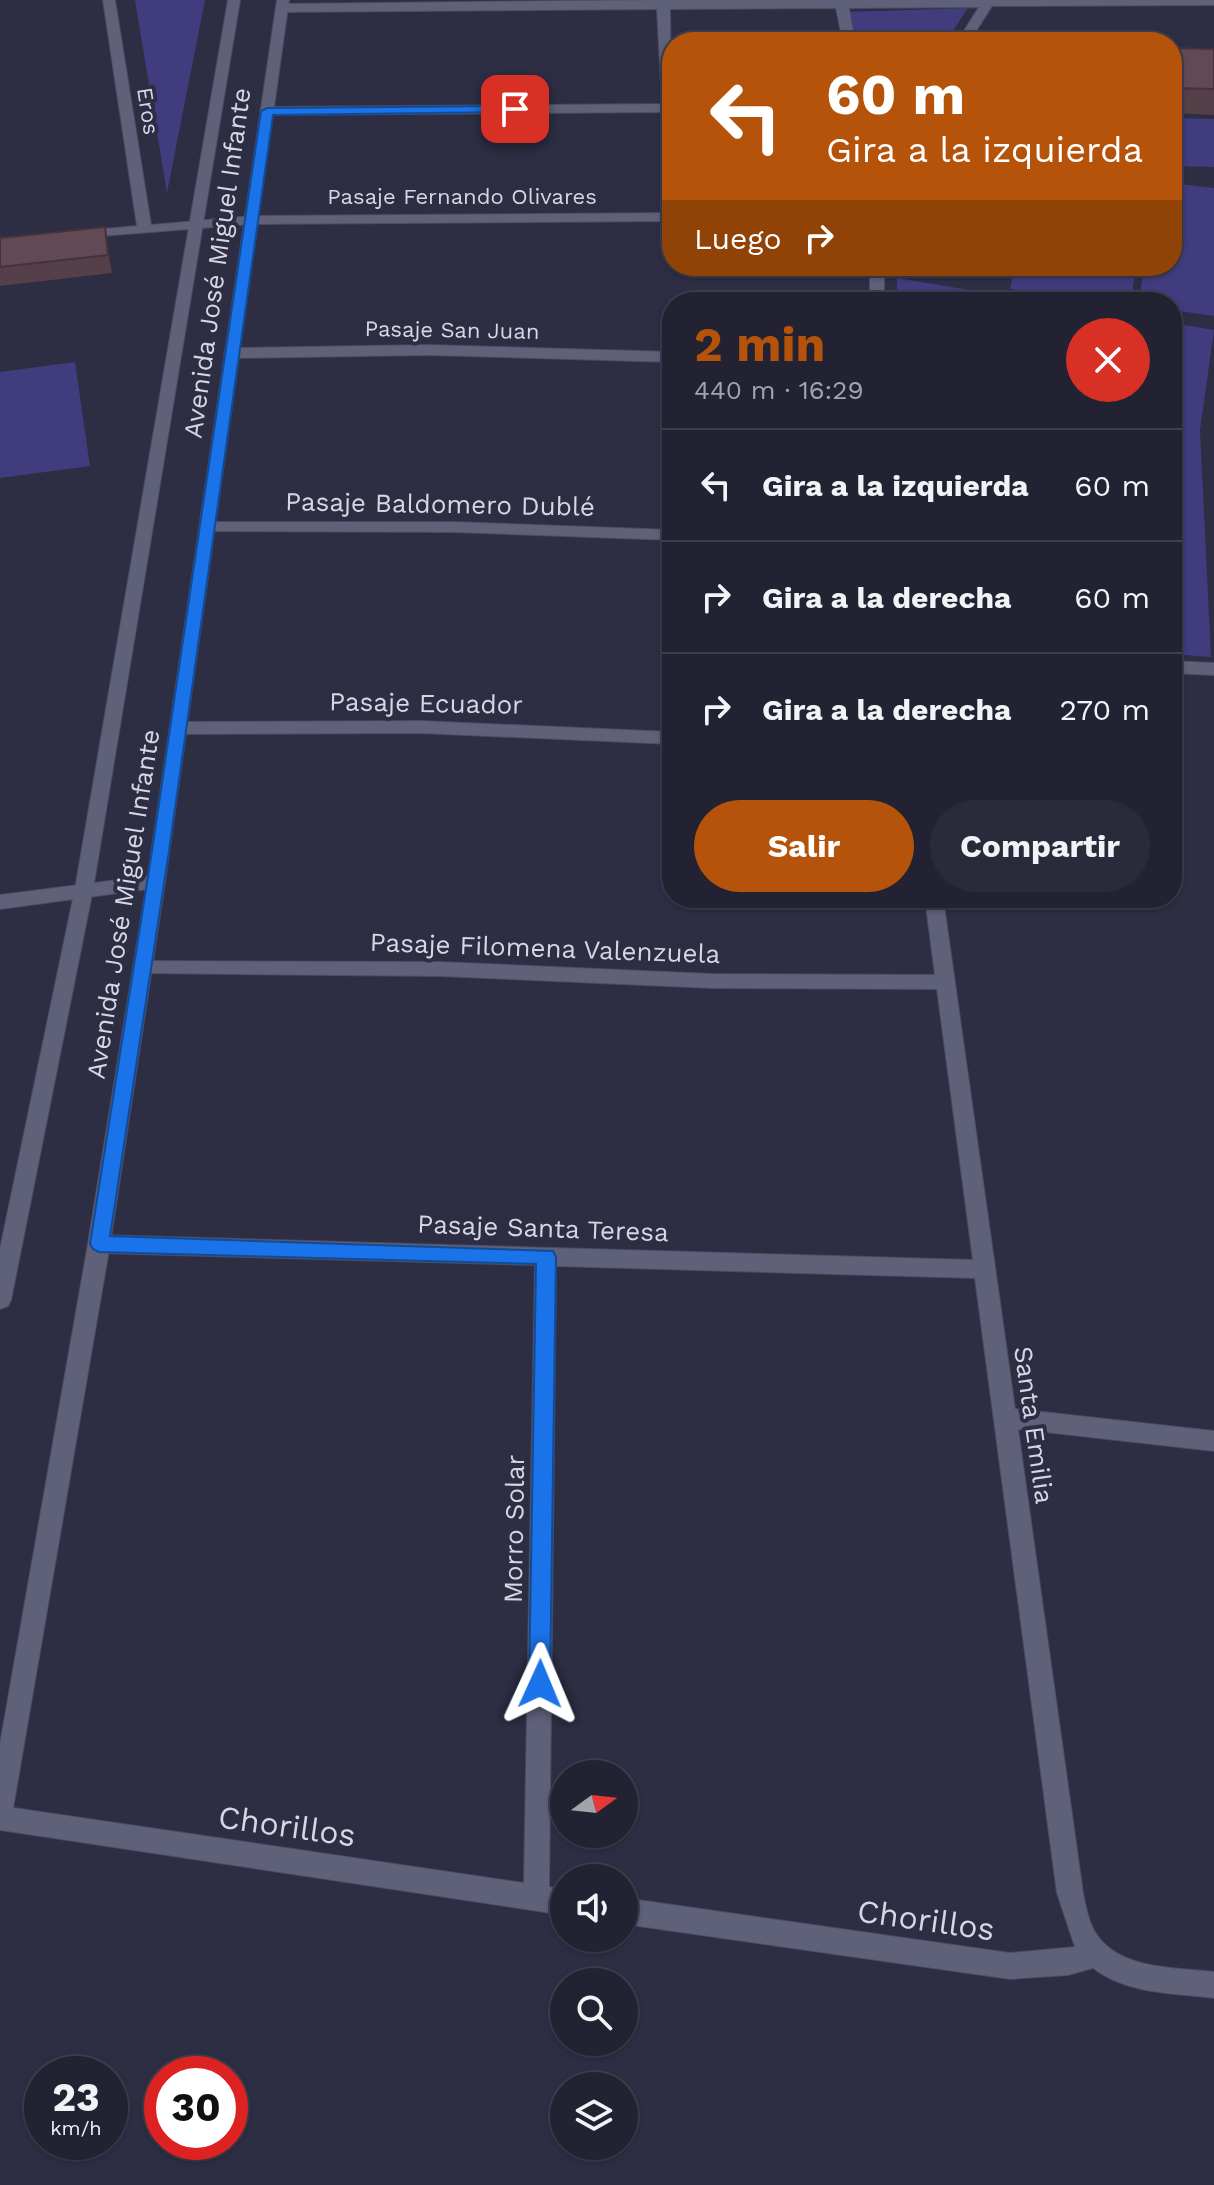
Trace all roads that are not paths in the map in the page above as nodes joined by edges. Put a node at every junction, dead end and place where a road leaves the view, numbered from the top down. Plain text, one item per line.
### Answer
1 (109, 0) edge
2 (234, 0) edge
3 (1182, 0) edge
4 (990, 1) edge
5 (1214, 1) edge
6 (663, 2) edge
7 (477, 3) edge
8 (842, 3) junction
9 (283, 4) edge
10 (664, 32) edge
11 (847, 32) edge
12 (970, 32) edge
13 (662, 108) edge
14 (267, 111) junction
15 (662, 217) edge
16 (252, 220) junction
17 (197, 223) junction
18 (144, 228) junction
19 (72, 236) edge
20 (232, 353) junction
21 (662, 357) edge
22 (207, 527) junction
23 (662, 535) edge
24 (1182, 667) edge
25 (1214, 669) edge
26 (179, 728) junction
27 (662, 738) edge
28 (156, 882) junction
29 (84, 889) junction
30 (0, 902) edge
31 (935, 908) edge
32 (143, 966) junction
33 (946, 982) junction
34 (99, 1244) junction
35 (546, 1257) junction
36 (984, 1269) junction
37 (0, 1300) edge
38 (1005, 1418) junction
39 (1214, 1441) edge
40 (0, 1816) edge
41 (536, 1898) junction
42 (550, 1900) edge
43 (638, 1913) edge
44 (1096, 1954) junction
45 (1214, 1985) edge

1 - 18 street, Eros
2 - 17 street, Avenida José Miguel Infante
3 - 4 street
3 - 5 street
4 - 8 street
4 - 12 street
6 - 7 street
6 - 8 street
6 - 10 street
7 - 9 street
8 - 11 street
9 - 14 street, Avenida José Miguel Infante
13 - 14 street
14 - 16 street, Avenida José Miguel Infante
15 - 16 street, Pasaje Fernando Olivares
16 - 17 street, Pasaje Fernando Olivares
16 - 20 street, Avenida José Miguel Infante
17 - 18 street, Pasaje Fernando Olivares
17 - 29 street, Avenida José Miguel Infante
18 - 19 street, Pasaje Fernando Olivares
20 - 21 street, Pasaje San Juan
20 - 22 street, Avenida José Miguel Infante
22 - 23 street, Pasaje Baldomero Dublé
22 - 26 street, Avenida José Miguel Infante
24 - 25 street
26 - 27 street, Pasaje Ecuador
26 - 28 street, Avenida José Miguel Infante
28 - 29 street
28 - 32 street, Avenida José Miguel Infante
29 - 30 street
29 - 37 street, Avenida José Miguel Infante
31 - 33 street, Santa Emilia
32 - 33 street, Pasaje Filomena Valenzuela
32 - 34 street, Avenida José Miguel Infante
33 - 36 street, Santa Emilia
34 - 35 street, Pasaje Santa Teresa
34 - 40 street, Avenida José Miguel Infante
35 - 36 street, Pasaje Santa Teresa
35 - 41 street, Morro Solar
36 - 38 street, Santa Emilia
38 - 39 street
38 - 44 street, Santa Emilia
40 - 41 street, Chorillos
41 - 42 street, Chorillos
43 - 44 street, Chorillos
44 - 45 street

